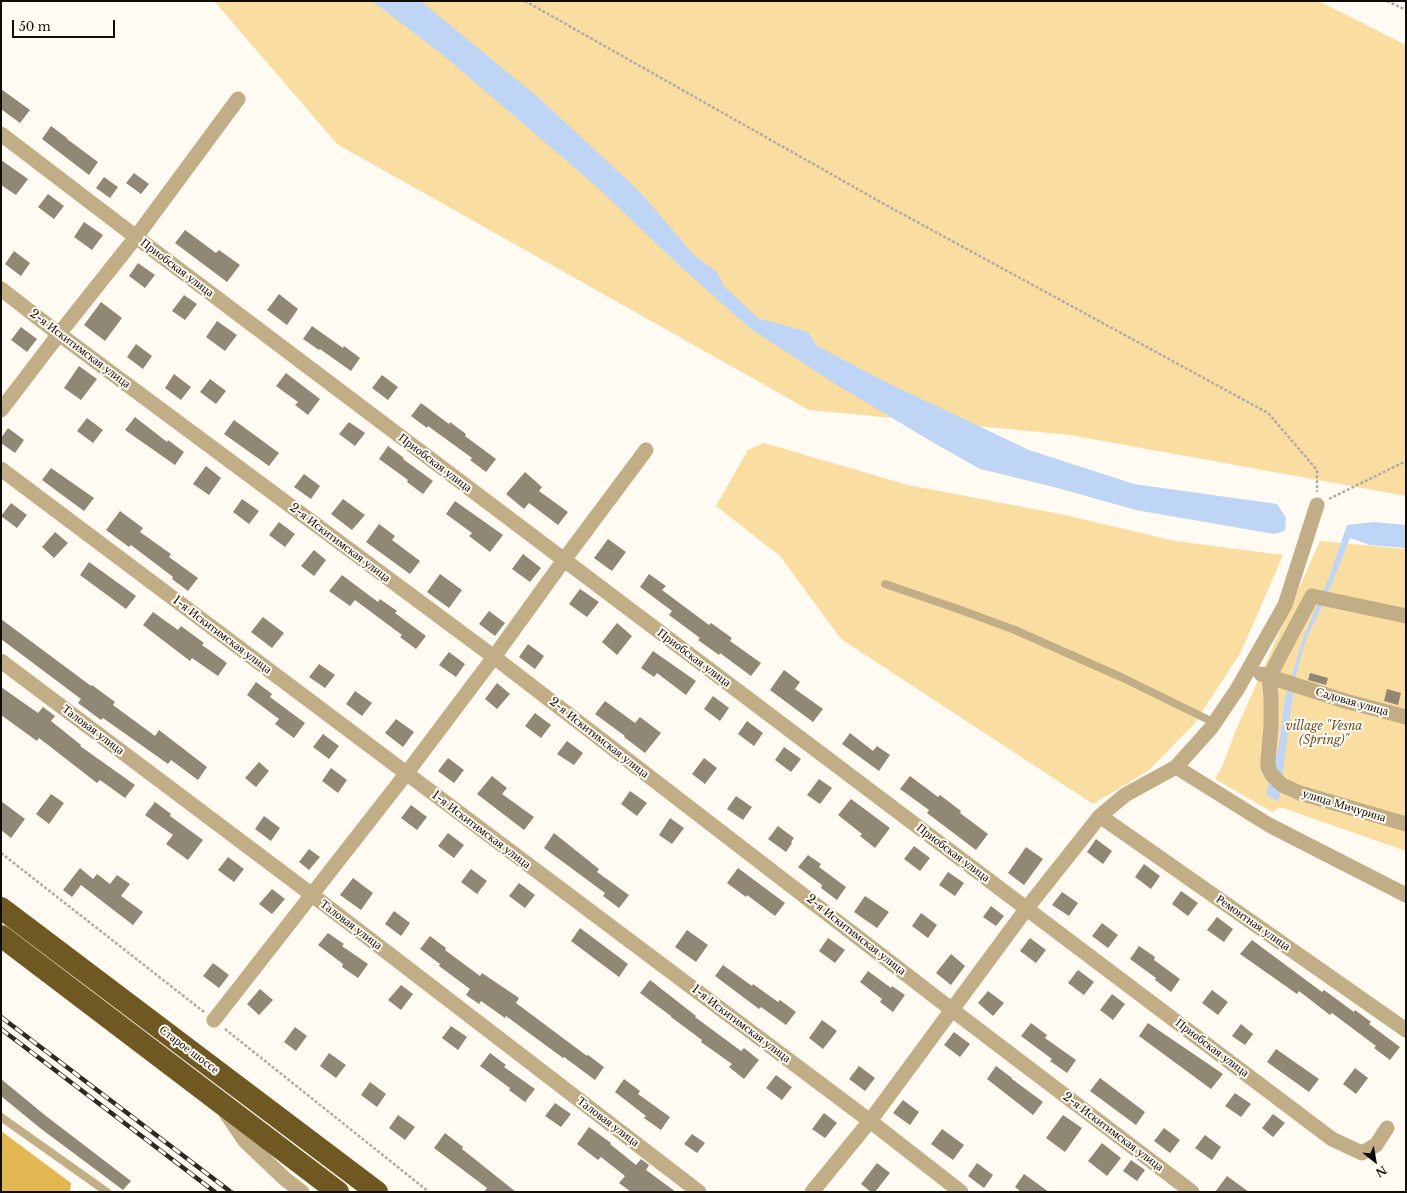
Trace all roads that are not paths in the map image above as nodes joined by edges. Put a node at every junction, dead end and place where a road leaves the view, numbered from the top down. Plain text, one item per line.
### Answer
1 (238, 99) dead end
2 (1, 134) edge
3 (136, 237) junction
4 (1, 290) edge
5 (59, 334) junction
6 (1, 410) edge
7 (646, 450) dead end
8 (1, 469) edge
9 (1317, 505) road end
10 (564, 560) junction
11 (885, 584) dead end
12 (1406, 616) edge
13 (494, 658) junction
14 (1, 661) edge
15 (1249, 669) junction
16 (1270, 678) junction
17 (1406, 717) edge
18 (1215, 723) junction
19 (1176, 767) junction
20 (406, 774) junction
21 (1100, 816) junction
22 (1406, 824) edge
23 (311, 894) junction
24 (1406, 895) edge
25 (1, 908) edge
26 (1026, 908) junction
27 (1, 936) edge
28 (951, 1009) junction
29 (214, 1020) dead end
30 (1406, 1030) edge
31 (220, 1104) junction
32 (1, 1117) edge
33 (870, 1121) junction
34 (1388, 1128) dead end
35 (107, 1192) edge
36 (302, 1192) edge
37 (338, 1192) edge
38 (377, 1192) edge
39 (699, 1192) edge
40 (812, 1192) edge
41 (961, 1192) edge
42 (1192, 1192) edge

1 - 3 street
2 - 3 street, Приобская улица
3 - 5 street
3 - 10 street, Приобская улица
4 - 5 street, 2-я Искитимская улица
5 - 6 street
5 - 13 street, 2-я Искитимская улица
7 - 10 street
8 - 20 street, 1-я Искитимская улица
9 - 15 street
10 - 13 street
10 - 26 street, Приобская улица
11 - 18 lane
12 - 16 street
13 - 20 street
13 - 28 street, 2-я Искитимская улица
14 - 23 street, Таловая улица
15 - 16 street, Садовая улица
15 - 18 street
16 - 17 street, Садовая улица
16 - 22 street, улица Мичурина
18 - 19 street
19 - 21 street
19 - 24 street
20 - 23 street
20 - 33 street, 1-я Искитимская улица
21 - 26 street
21 - 30 street, Ремонтная улица
23 - 29 street
23 - 39 street, Таловая улица
25 - 38 highway, Старое шоссе
26 - 28 street
26 - 34 street, Приобская улица
27 - 31 highway, Старое шоссе
28 - 33 street
28 - 42 street, 2-я Искитимская улица
31 - 36 street
31 - 37 highway, Старое шоссе
32 - 35 lane
33 - 40 street
33 - 41 street, 1-я Искитимская улица

